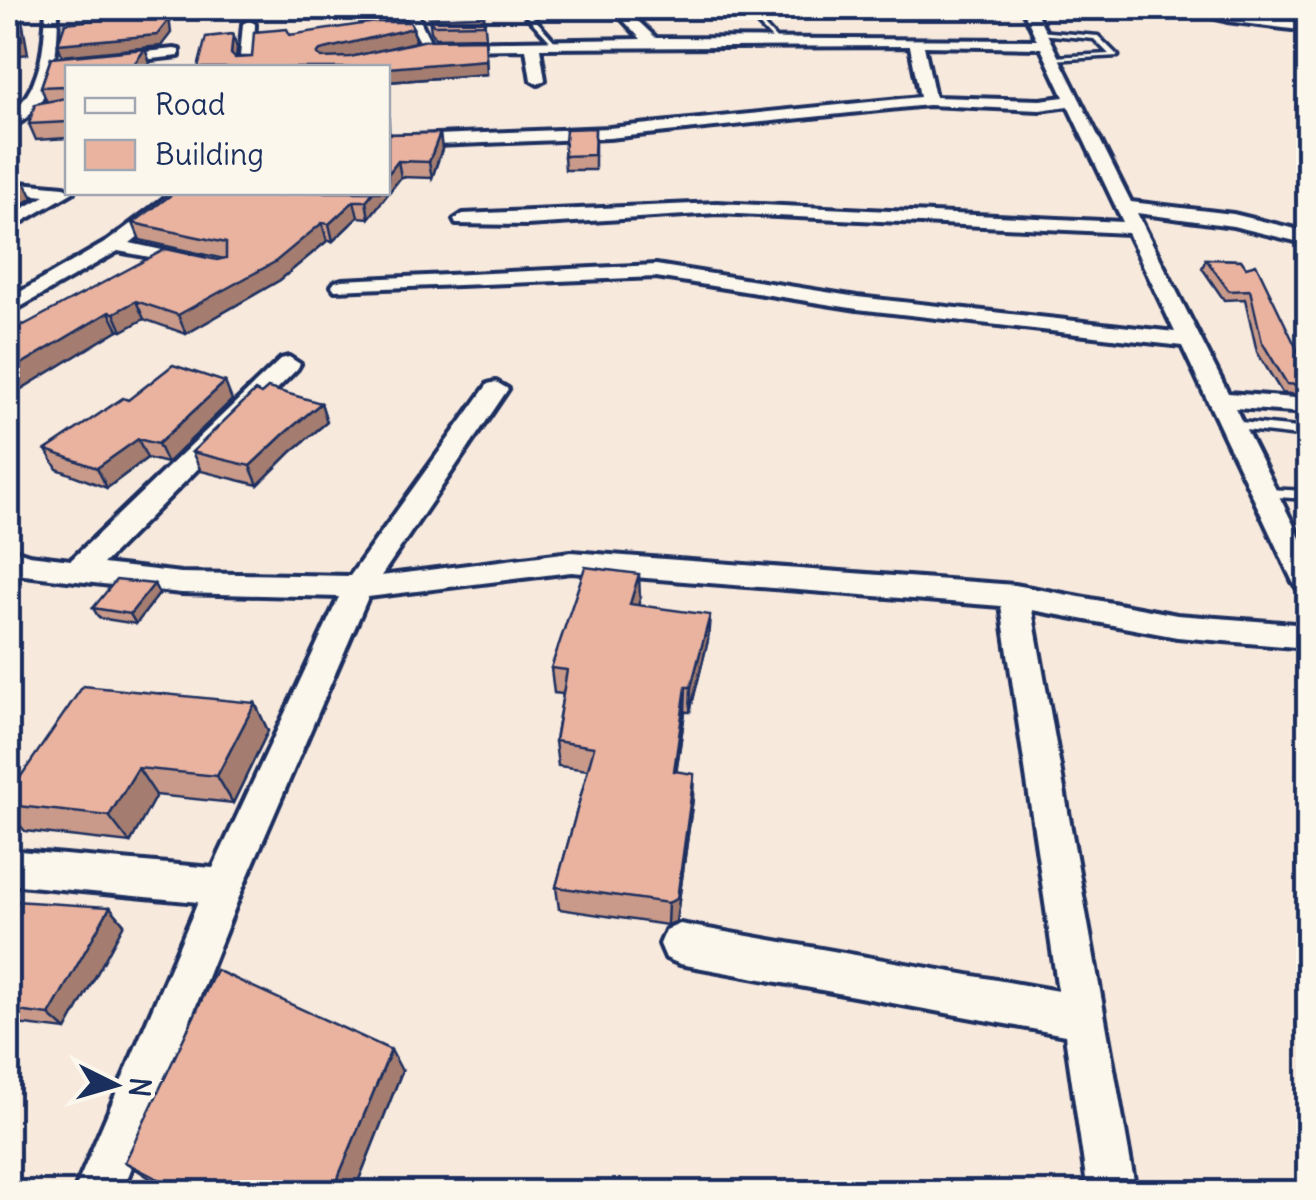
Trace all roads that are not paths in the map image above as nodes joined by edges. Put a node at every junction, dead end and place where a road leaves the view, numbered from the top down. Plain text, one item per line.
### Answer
1 (52, 8) edge
2 (408, 8) edge
3 (522, 8) edge
4 (618, 8) edge
5 (745, 8) edge
6 (1028, 8) edge
7 (1185, 8) edge
8 (249, 24) dead end
9 (1308, 28) edge
10 (776, 40) junction
11 (916, 41) junction
12 (652, 42) junction
13 (555, 43) junction
14 (532, 44) junction
15 (1046, 45) junction
16 (429, 46) junction
17 (412, 49) edge
18 (174, 53) dead end
19 (84, 62) edge
20 (66, 64) edge
21 (246, 65) edge
22 (48, 66) junction
23 (538, 80) dead end
24 (928, 101) junction
25 (1071, 102) junction
26 (53, 110) edge
27 (23, 113) junction
28 (8, 123) edge
29 (390, 142) edge
30 (8, 187) edge
31 (181, 195) edge
32 (1124, 206) junction
33 (463, 220) dead end
34 (8, 224) edge
35 (1136, 228) junction
36 (1308, 238) edge
37 (116, 245) junction
38 (224, 268) edge
39 (342, 286) dead end
40 (8, 308) edge
41 (1190, 340) junction
42 (289, 364) dead end
43 (496, 388) dead end
44 (1219, 400) junction
45 (1308, 406) edge
46 (1231, 425) junction
47 (1308, 433) edge
48 (1266, 493) junction
49 (1308, 495) edge
50 (8, 558) edge
51 (78, 571) junction
52 (1308, 582) edge
53 (358, 587) junction
54 (1015, 596) junction
55 (1308, 636) edge
56 (8, 867) edge
57 (224, 888) junction
58 (680, 944) dead end
59 (1085, 1016) junction
60 (98, 1192) edge
61 (1112, 1192) edge

1 - 22 street
2 - 16 street
3 - 13 lane
4 - 12 street
5 - 10 lane
6 - 15 street
7 - 9 street
8 - 21 street
10 - 11 street
10 - 12 street
11 - 15 street
11 - 24 street
12 - 13 street
13 - 14 street
14 - 16 street
14 - 23 street
15 - 15 lane
15 - 25 street
16 - 17 street
18 - 19 street
20 - 22 street
22 - 27 street
24 - 25 street
24 - 29 street
25 - 32 street
26 - 27 street
27 - 28 street
30 - 34 street
31 - 37 street
32 - 35 street
32 - 36 street
33 - 35 street
35 - 41 street
37 - 38 street
37 - 40 street
39 - 41 street
41 - 44 street
42 - 51 street
43 - 53 street
44 - 45 street
44 - 46 street
46 - 47 lane
46 - 48 street
48 - 49 lane
48 - 52 street
50 - 51 street
51 - 53 street
53 - 54 street
53 - 57 street
54 - 55 street
54 - 59 street
56 - 57 street
57 - 60 street
58 - 59 street
59 - 61 street

